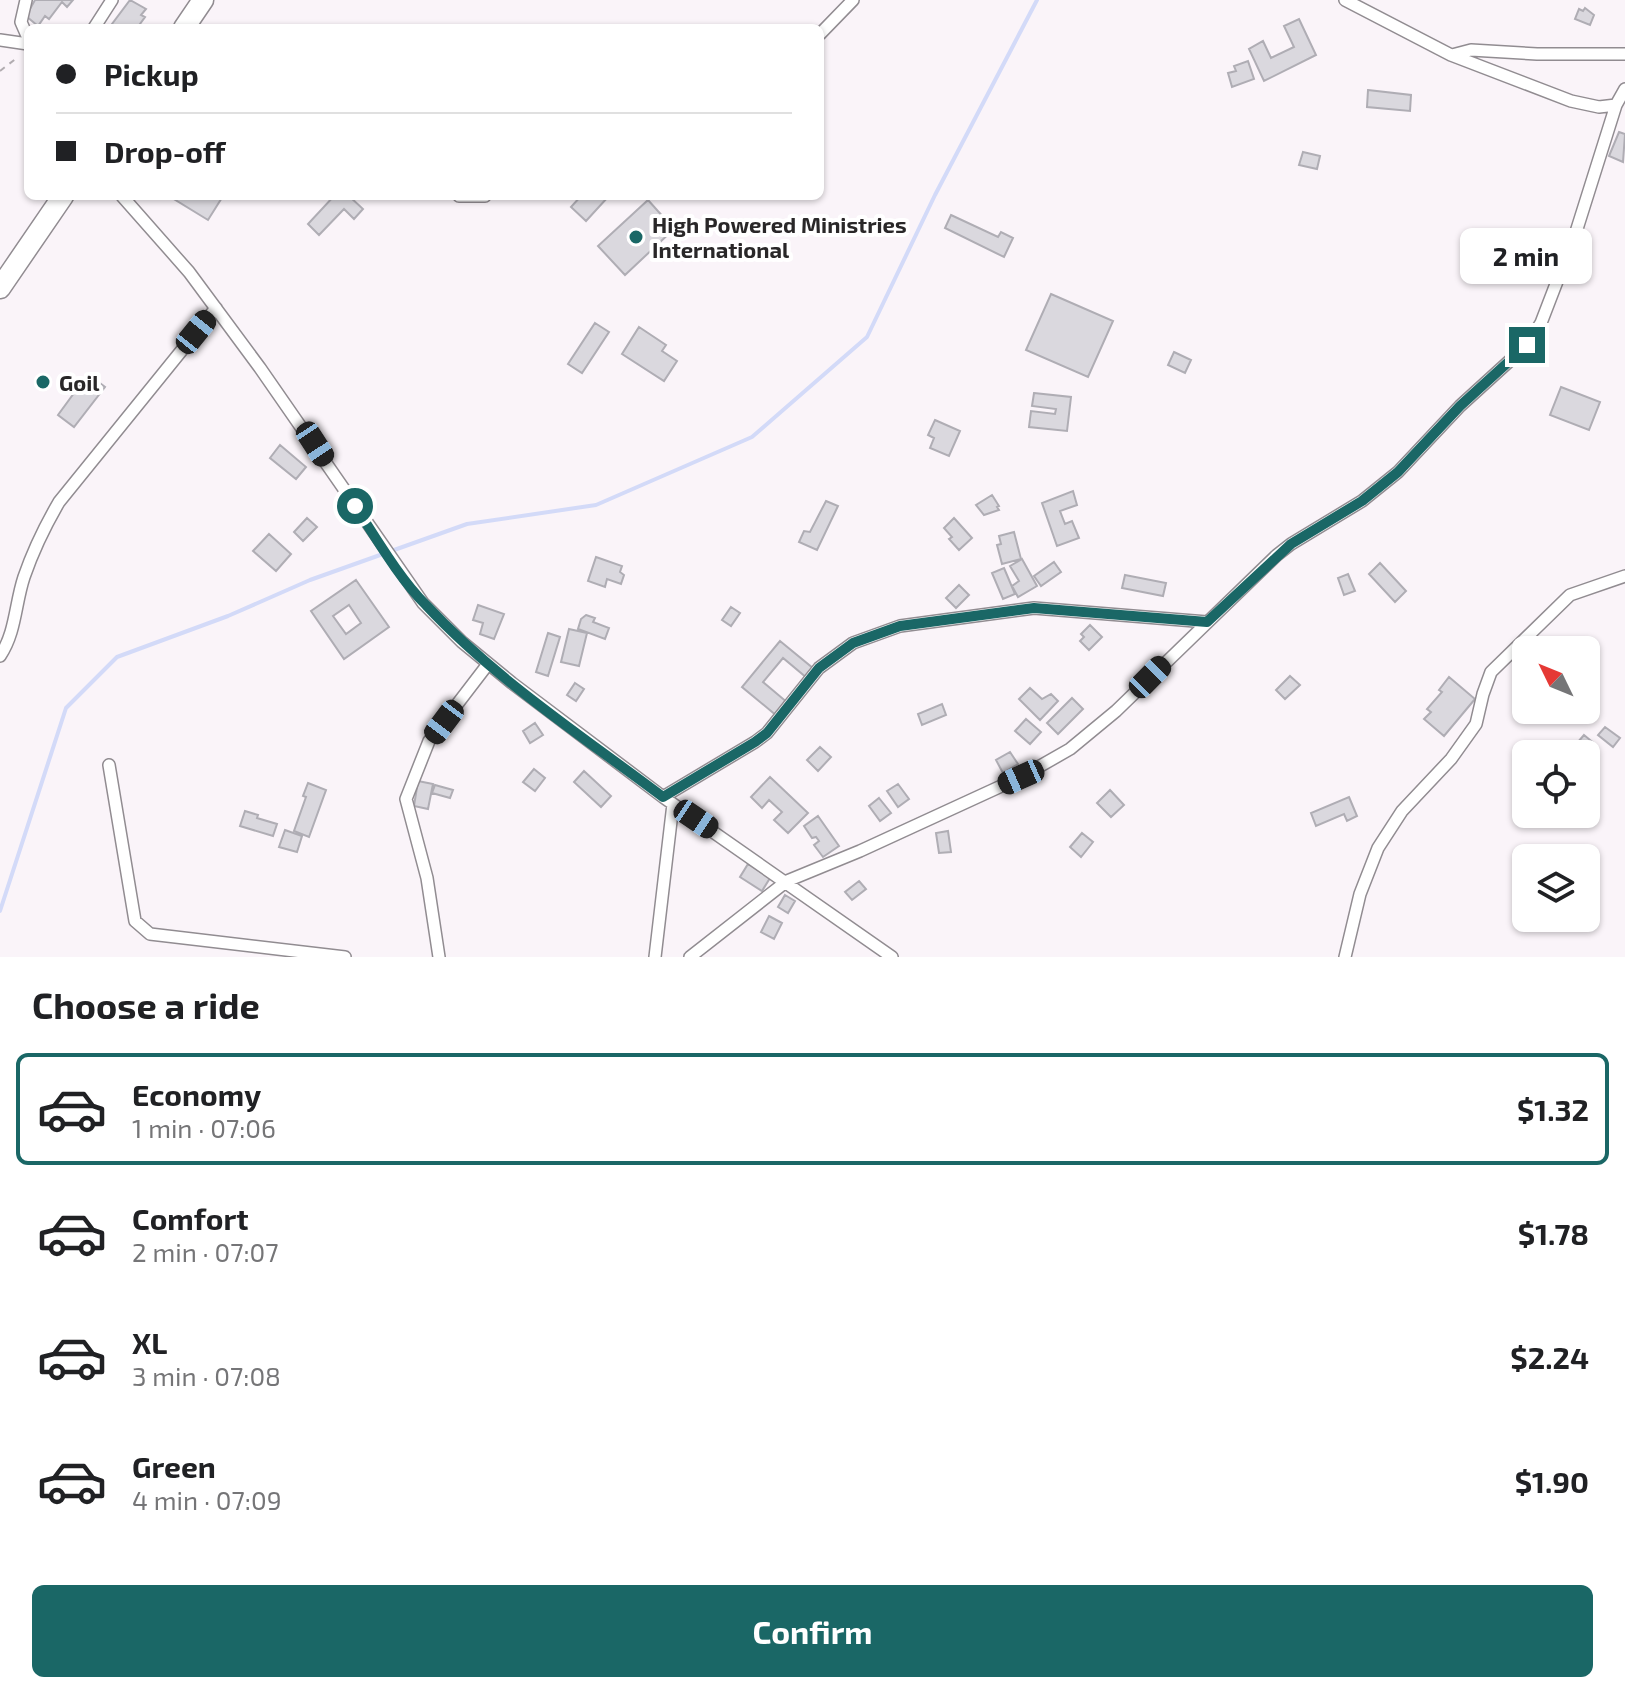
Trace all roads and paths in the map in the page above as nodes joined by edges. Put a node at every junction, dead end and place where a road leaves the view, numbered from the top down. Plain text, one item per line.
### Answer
1 (26, 0) edge
2 (112, 0) edge
3 (203, 0) edge
4 (853, 0) edge
5 (1345, 0) edge
6 (97, 24) edge
7 (191, 24) edge
8 (24, 30) edge
9 (824, 30) edge
10 (0, 40) edge
11 (24, 41) edge
12 (1625, 54) edge
13 (1451, 55) junction
14 (19, 57) dead end
15 (0, 71) edge
16 (1625, 89) edge
17 (1616, 105) junction
18 (60, 200) edge
19 (126, 200) edge
20 (2, 277) edge
21 (216, 308) junction
22 (1625, 576) edge
23 (1207, 622) junction
24 (0, 656) edge
25 (488, 664) junction
26 (109, 765) dead end
27 (668, 800) junction
28 (787, 881) junction
29 (345, 957) edge
30 (439, 957) edge
31 (655, 957) edge
32 (690, 957) edge
33 (892, 957) edge
34 (1345, 957) edge

1 - 8 street
2 - 6 street
3 - 7 highway
4 - 9 street
5 - 13 street
10 - 11 street
12 - 13 street
13 - 17 street
14 - 15 path
16 - 17 street
17 - 23 street
18 - 20 highway
19 - 21 street
21 - 24 street
21 - 25 street
22 - 34 street
23 - 27 street
23 - 28 street
25 - 27 street
25 - 30 street
26 - 29 street
27 - 28 street
27 - 31 street
28 - 32 street
28 - 33 street

